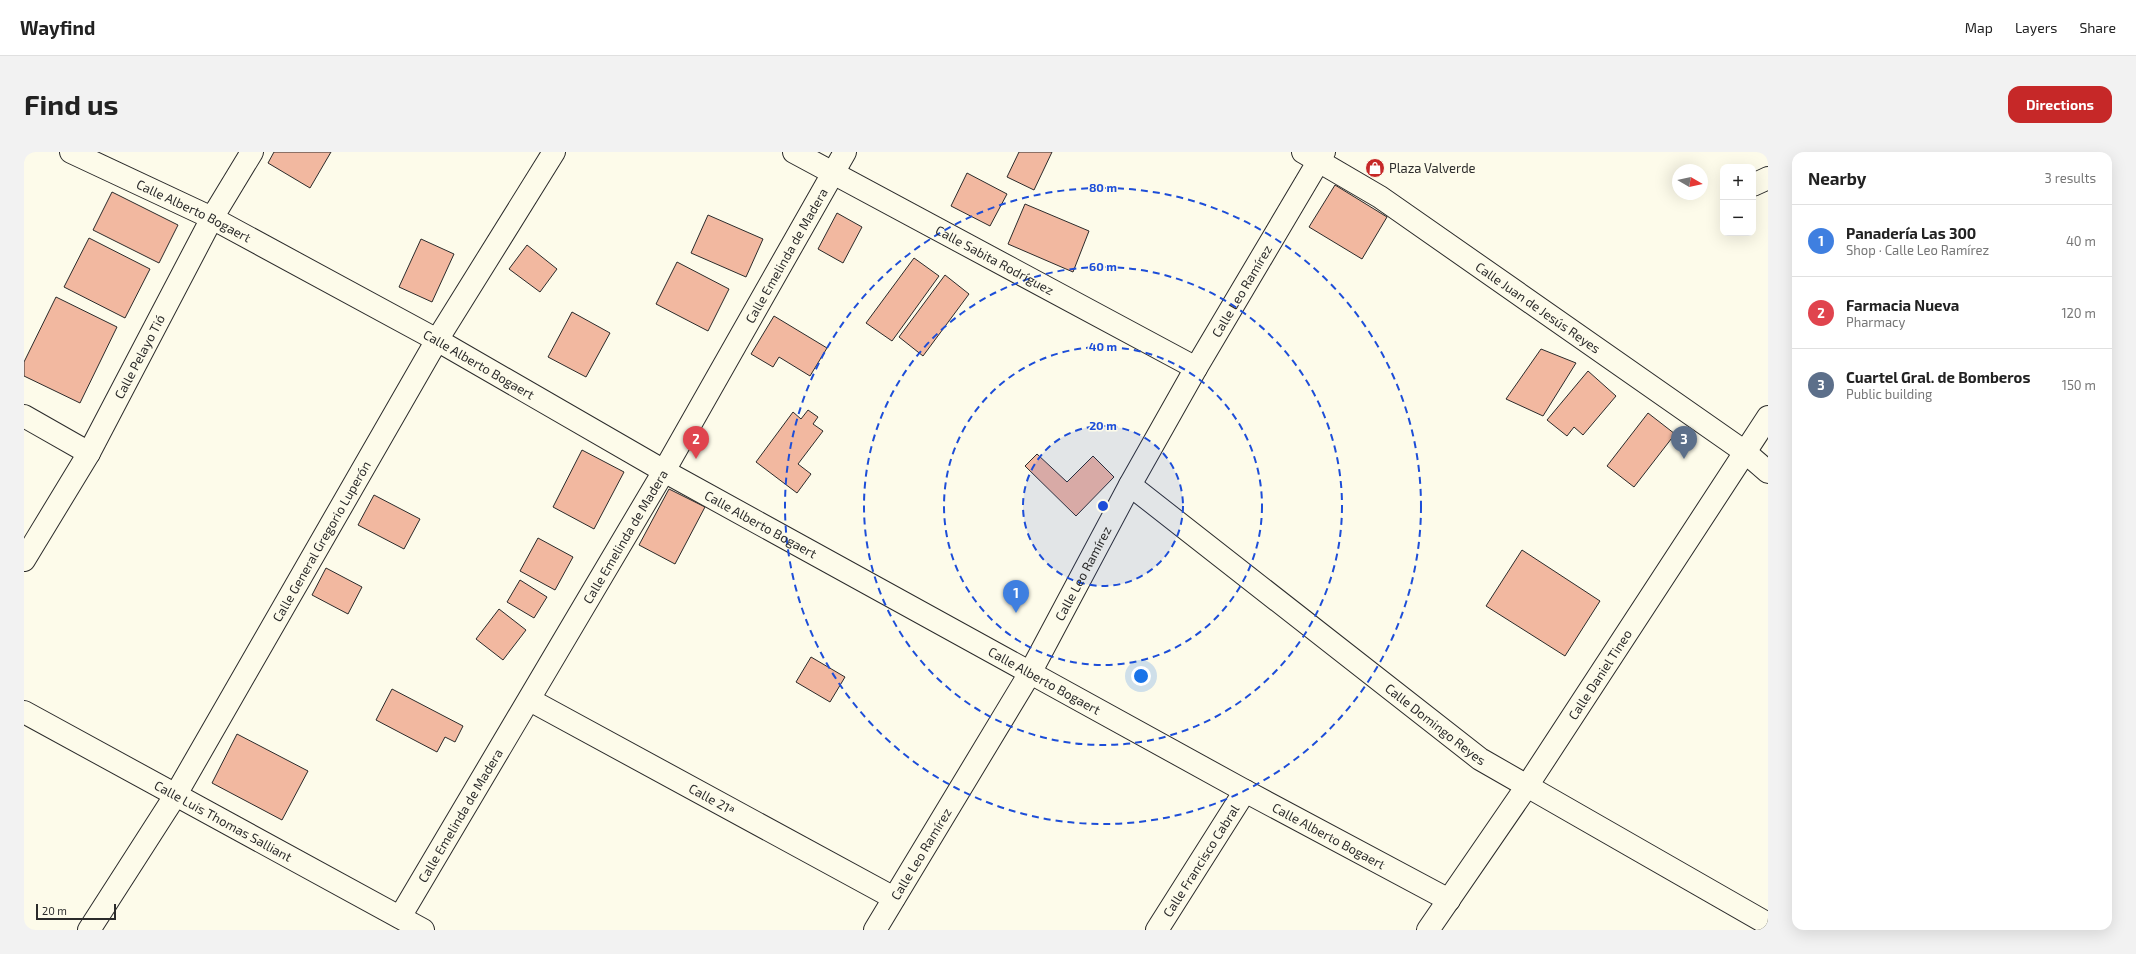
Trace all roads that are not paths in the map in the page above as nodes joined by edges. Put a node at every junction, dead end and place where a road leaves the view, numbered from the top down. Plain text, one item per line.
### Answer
1 (71, 152) edge
2 (252, 152) edge
3 (554, 152) edge
4 (794, 152) edge
5 (845, 152) edge
6 (1315, 155) edge
7 (833, 172) junction
8 (1768, 178) edge
9 (1756, 184) edge
10 (212, 218) junction
11 (437, 340) junction
12 (1196, 368) junction
13 (24, 416) edge
14 (1768, 417) edge
15 (1745, 452) junction
16 (89, 453) junction
17 (664, 471) junction
18 (1768, 472) edge
19 (1130, 485) junction
20 (24, 560) edge
21 (1030, 673) junction
22 (530, 700) junction
23 (24, 712) edge
24 (1527, 786) junction
25 (1245, 791) junction
26 (175, 796) junction
27 (894, 898) junction
28 (1449, 900) junction
29 (400, 917) junction
30 (1768, 924) edge
31 (89, 930) edge
32 (423, 930) edge
33 (875, 930) edge
34 (1157, 930) edge
35 (1428, 930) edge

1 - 10 street, Calle Alberto Bogaert
2 - 10 street, Calle Pelayo Tió
3 - 11 street, Calle General Gregorio Luperón
4 - 7 street, Calle Sabita Rodríguez
5 - 7 street, Calle Emelinda de Madera
6 - 12 street, Calle Leo Ramírez
6 - 15 street, Calle Juan de Jesús Reyes
7 - 12 street, Calle Sabita Rodríguez
7 - 17 street, Calle Emelinda de Madera
8 - 9 street
10 - 11 street, Calle Alberto Bogaert
10 - 16 street, Calle Pelayo Tió
11 - 17 street, Calle Alberto Bogaert
11 - 26 street, Calle General Gregorio Luperón
12 - 19 street, Calle Leo Ramírez
13 - 16 street
14 - 15 street, Calle Daniel Tineo
15 - 18 street, Calle Juan de Jesús Reyes
15 - 24 street, Calle Daniel Tineo
16 - 20 street, Calle Pelayo Tió
17 - 21 street, Calle Alberto Bogaert
17 - 22 street, Calle Emelinda de Madera
19 - 21 street, Calle Leo Ramírez
19 - 24 street, Calle Domingo Reyes
21 - 25 street, Calle Alberto Bogaert
21 - 27 street, Calle Leo Ramírez
22 - 27 street, Calle 21ª
22 - 29 street, Calle Emelinda de Madera
23 - 26 street, Calle Luis Thomas Salliant
24 - 28 street, Calle Daniel Tineo
24 - 30 street, Calle Domingo Reyes
25 - 28 street, Calle Alberto Bogaert
25 - 34 street, Calle Francisco Cabral
26 - 29 street, Calle Luis Thomas Salliant
26 - 31 street, Calle General Gregorio Luperón
27 - 33 street, Calle Leo Ramírez
28 - 35 street, Calle Daniel Tineo
29 - 32 street, Calle Luis Thomas Salliant

